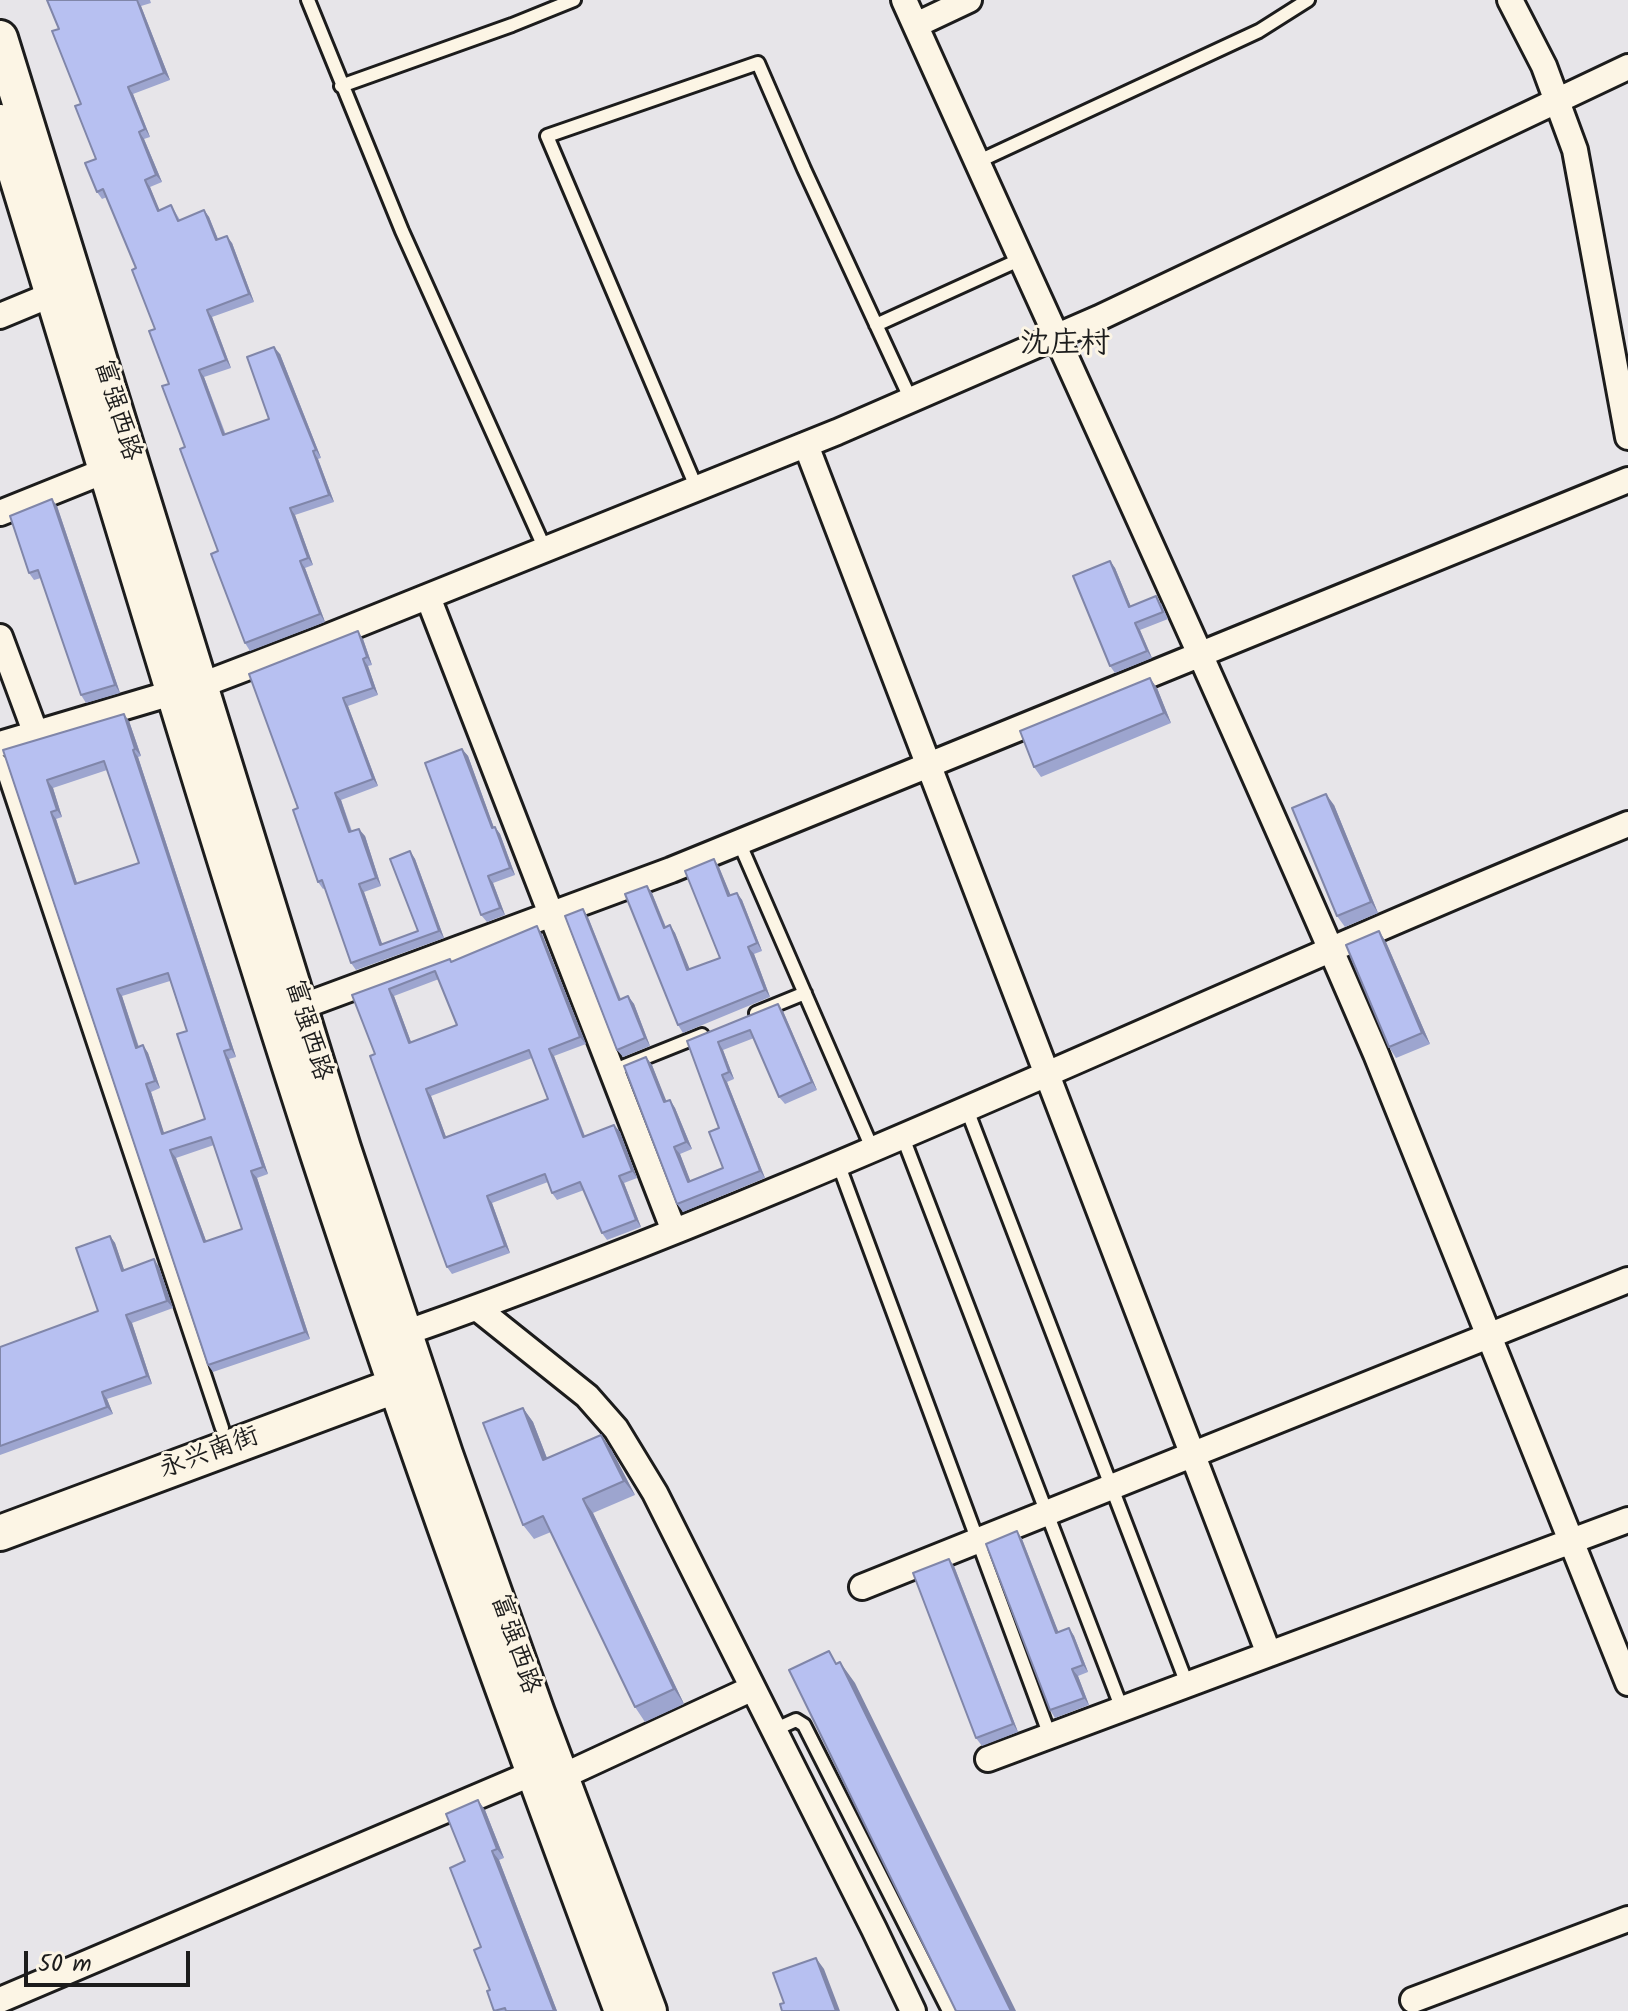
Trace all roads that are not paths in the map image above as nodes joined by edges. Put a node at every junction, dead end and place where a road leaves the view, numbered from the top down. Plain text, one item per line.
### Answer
1 (308, 0) edge
2 (574, 0) edge
3 (904, 0) edge
4 (969, 0) edge
5 (1308, 0) edge
6 (1510, 0) edge
7 (916, 25) junction
8 (0, 38) edge
9 (1628, 67) edge
10 (341, 86) junction
11 (1557, 100) junction
12 (0, 122) edge
13 (977, 162) junction
14 (1021, 259) junction
15 (53, 294) junction
16 (0, 316) edge
17 (876, 325) junction
18 (1056, 337) junction
19 (911, 400) junction
20 (1628, 437) edge
21 (806, 445) junction
22 (107, 470) junction
23 (1628, 480) edge
24 (697, 489) junction
25 (0, 513) edge
26 (545, 549) junction
27 (428, 597) junction
28 (0, 637) edge
29 (1200, 655) junction
30 (187, 689) junction
31 (36, 734) junction
32 (0, 744) edge
33 (0, 761) edge
34 (929, 766) junction
35 (1628, 824) edge
36 (739, 842) junction
37 (551, 914) junction
38 (1331, 950) junction
39 (805, 993) junction
40 (298, 1008) junction
41 (740, 1020) edge
42 (712, 1032) edge
43 (612, 1071) junction
44 (1046, 1073) junction
45 (966, 1107) junction
46 (902, 1135) junction
47 (872, 1148) junction
48 (838, 1163) junction
49 (674, 1231) junction
50 (1628, 1280) edge
51 (477, 1308) junction
52 (1489, 1337) junction
53 (405, 1364) junction
54 (222, 1428) junction
55 (1193, 1455) junction
56 (1112, 1488) junction
57 (0, 1511) edge
58 (1048, 1513) junction
59 (1628, 1520) edge
60 (0, 1533) edge
61 (978, 1541) junction
62 (1571, 1541) junction
63 (862, 1587) dead end
64 (1269, 1654) junction
65 (1628, 1683) edge
66 (1187, 1684) junction
67 (753, 1688) junction
68 (1122, 1709) junction
69 (774, 1730) junction
70 (1050, 1736) junction
71 (988, 1759) dead end
72 (547, 1775) junction
73 (1628, 1919) edge
74 (0, 2000) edge
75 (1413, 2000) dead end
76 (622, 2011) edge
77 (649, 2011) edge
78 (913, 2011) edge
79 (949, 2011) edge

1 - 10 lane
2 - 10 lane
3 - 7 street
4 - 7 street
5 - 13 lane
6 - 11 street
7 - 13 street
8 - 30 main road, 富强西路
9 - 11 street
10 - 26 lane
11 - 18 street
11 - 20 street
12 - 15 main road, 富强西路
13 - 14 street
14 - 17 lane
14 - 18 street
15 - 16 street
15 - 22 main road, 富强西路
17 - 19 lane
17 - 24 lane
18 - 19 street
18 - 29 street
19 - 21 street
21 - 24 street
21 - 34 street
22 - 25 street
22 - 30 main road, 富强西路
23 - 29 street
24 - 26 street
26 - 27 street
27 - 30 street
27 - 37 street
28 - 31 street
29 - 34 street
29 - 38 street
30 - 31 street
30 - 40 main road, 富强西路
30 - 53 main road, 富强西路
31 - 32 street
33 - 54 lane
34 - 36 street
34 - 44 street
35 - 38 street
36 - 37 street
36 - 39 lane
37 - 40 street
37 - 43 street
38 - 44 street
38 - 52 street
39 - 41 lane
39 - 47 lane
40 - 53 main road, 富强西路
42 - 43 lane
43 - 49 street
44 - 45 street
44 - 55 street
45 - 46 street
45 - 56 lane
46 - 47 street
46 - 58 lane
47 - 48 street
48 - 49 street
48 - 61 lane
49 - 51 street
50 - 52 street
51 - 53 street
51 - 67 street
52 - 55 street
52 - 62 street
53 - 54 main road, 永兴南街
53 - 60 main road, 永兴南街
53 - 72 main road, 富强西路
54 - 57 main road, 永兴南街
55 - 56 street
55 - 64 street
56 - 58 street
56 - 66 lane
58 - 61 street
58 - 68 lane
59 - 62 street
61 - 63 street
61 - 70 lane
62 - 64 street
62 - 65 street
64 - 66 street
66 - 68 street
67 - 69 street
67 - 72 street
68 - 70 street
69 - 78 street
69 - 79 lane
70 - 71 street
72 - 74 street
72 - 76 main road, 富强西路
72 - 77 main road, 富强西路
73 - 75 street

